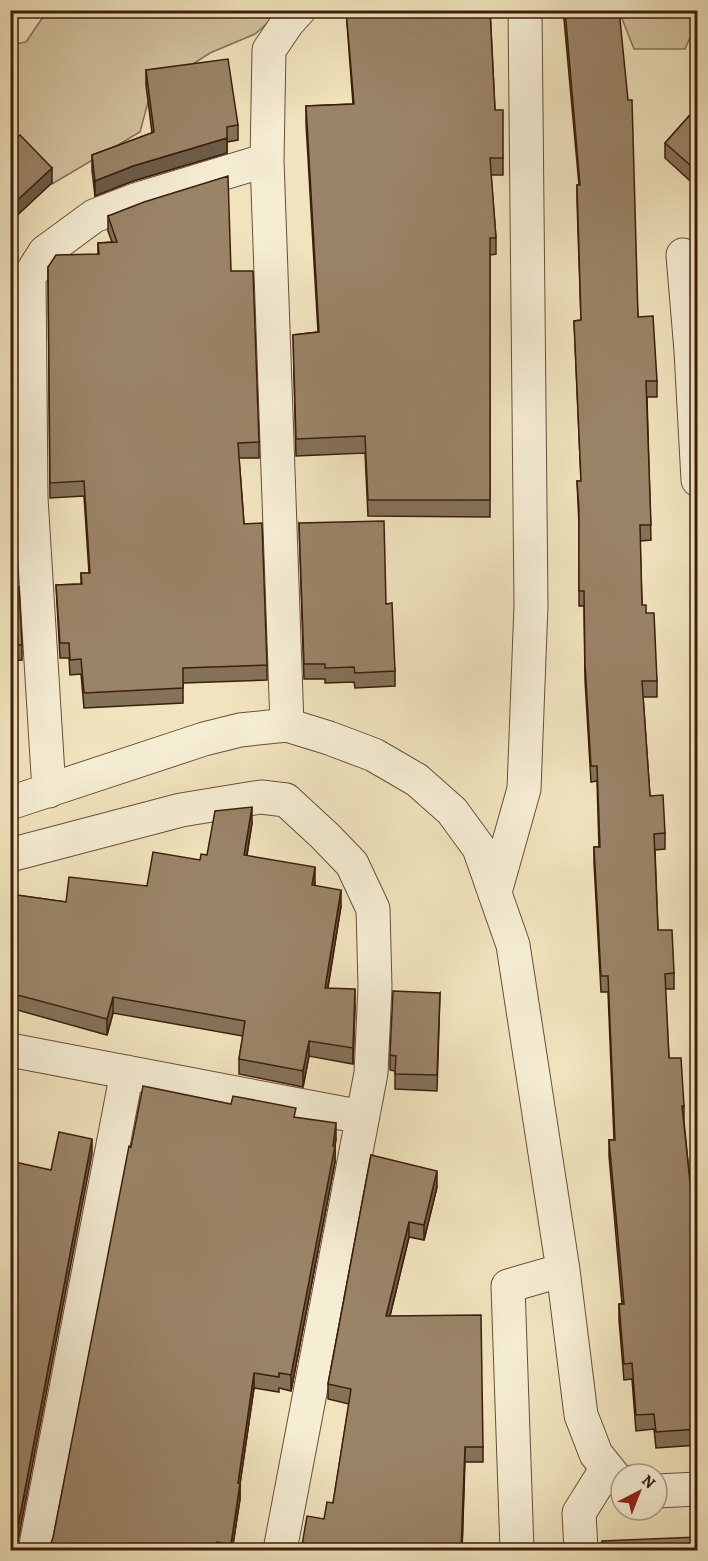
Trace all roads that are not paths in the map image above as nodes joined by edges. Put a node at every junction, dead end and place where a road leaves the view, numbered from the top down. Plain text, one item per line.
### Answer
1 (299, 10) edge
2 (525, 10) edge
3 (267, 160) junction
4 (684, 255) dead end
5 (698, 480) edge
6 (21, 499) edge
7 (287, 725) junction
8 (49, 791) junction
9 (10, 803) edge
10 (10, 855) edge
11 (495, 892) junction
12 (10, 1050) edge
13 (127, 1072) junction
14 (362, 1117) junction
15 (563, 1270) junction
16 (609, 1468) edge
17 (609, 1480) edge
18 (698, 1489) edge
19 (669, 1490) edge
20 (35, 1551) edge
21 (280, 1551) edge
22 (517, 1551) edge
23 (581, 1551) edge

1 - 3 street
2 - 11 street
3 - 6 street
3 - 7 street
4 - 5 street
6 - 8 street
7 - 8 street
7 - 11 street
8 - 9 street
10 - 14 street
11 - 15 street
12 - 13 street
13 - 14 street
13 - 20 street
14 - 21 street
15 - 16 street
15 - 22 street
17 - 23 street
18 - 19 street

